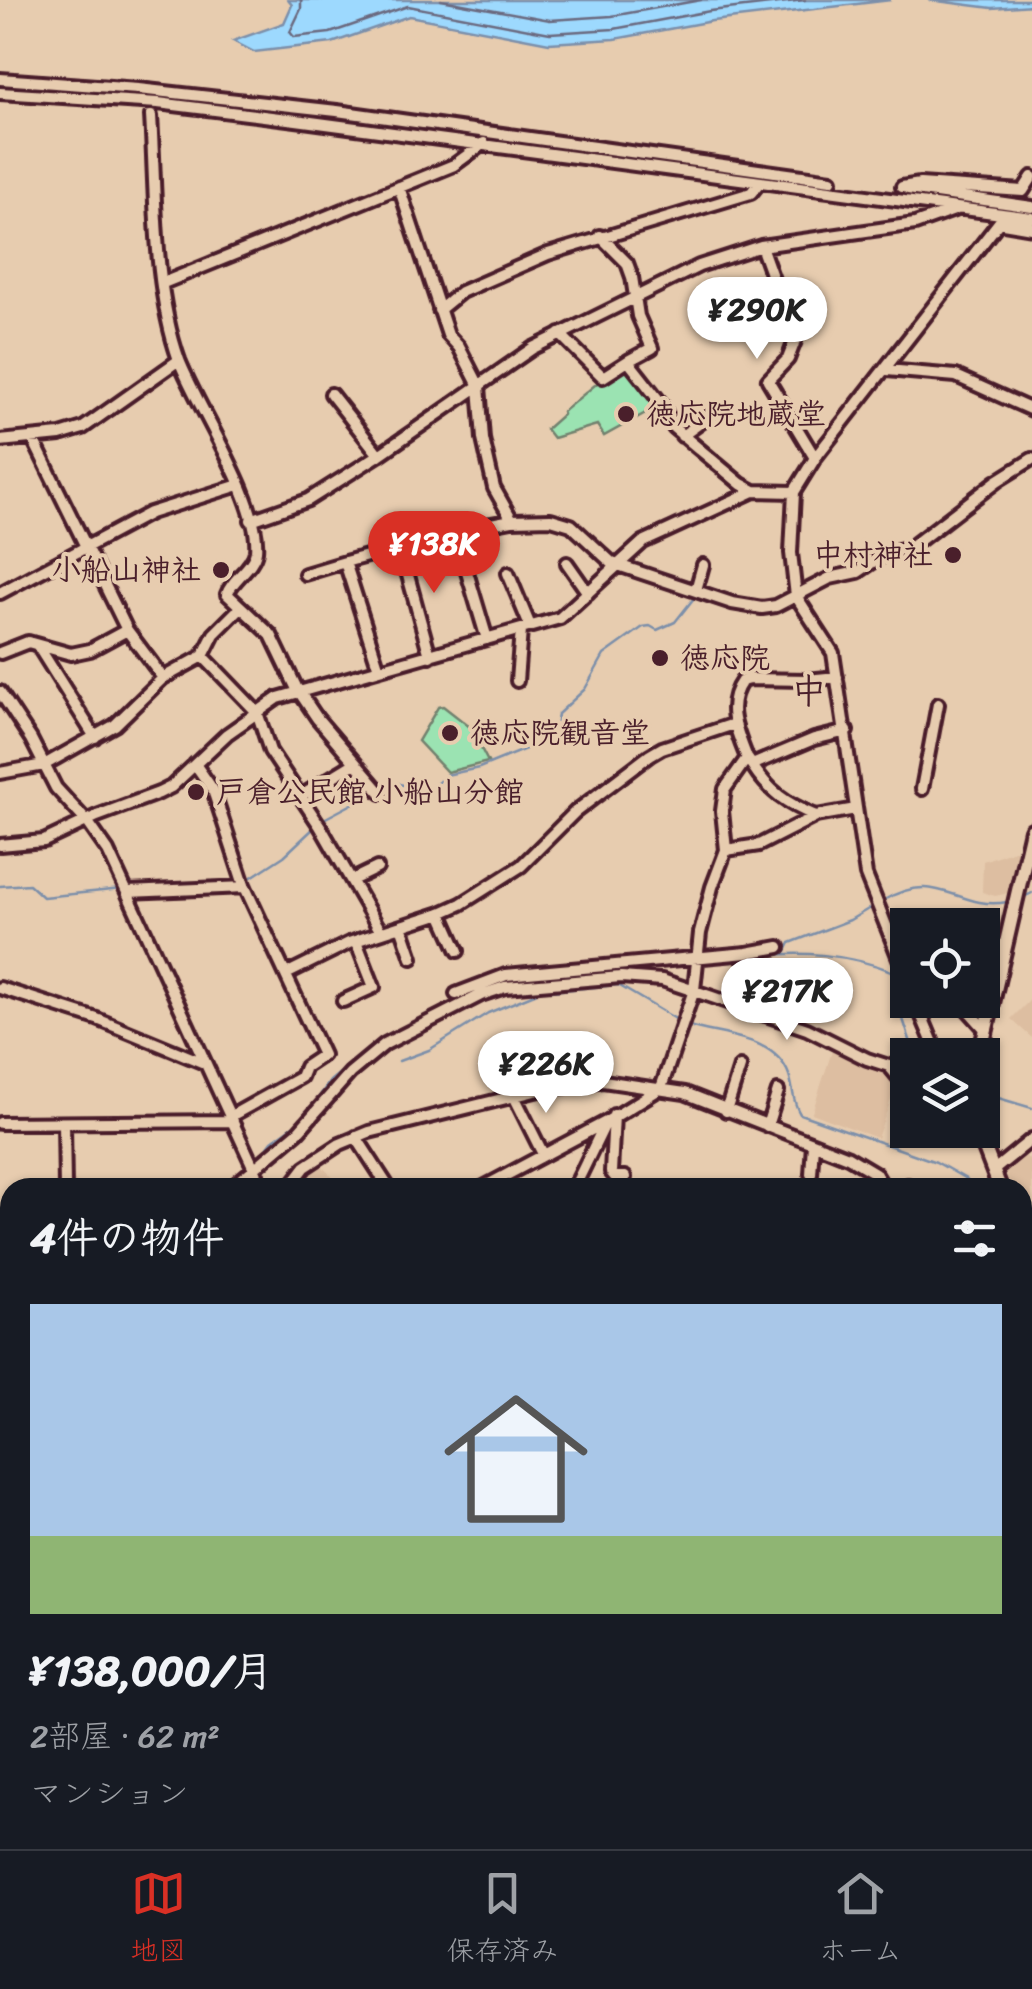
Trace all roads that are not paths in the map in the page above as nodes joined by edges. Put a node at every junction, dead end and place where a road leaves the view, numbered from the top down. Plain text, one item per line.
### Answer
1 (0, 79) edge
2 (0, 93) edge
3 (150, 116) dead end
4 (484, 143) junction
5 (1032, 178) edge
6 (831, 180) dead end
7 (760, 183) junction
8 (399, 188) junction
9 (1027, 192) edge
10 (1032, 207) edge
11 (954, 210) junction
12 (1032, 218) edge
13 (1001, 219) junction
14 (1032, 228) edge
15 (600, 236) junction
16 (761, 246) junction
17 (163, 283) junction
18 (634, 297) junction
19 (439, 310) junction
20 (560, 334) junction
21 (180, 360) junction
22 (628, 362) junction
23 (886, 370) junction
24 (479, 386) junction
25 (330, 394) dead end
26 (1032, 410) edge
27 (712, 415) dead end
28 (682, 436) junction
29 (33, 439) junction
30 (0, 442) edge
31 (379, 455) junction
32 (815, 458) junction
33 (1032, 459) edge
34 (240, 486) junction
35 (754, 491) junction
36 (794, 492) junction
37 (251, 520) junction
38 (512, 520) junction
39 (455, 532) junction
40 (400, 546) junction
41 (87, 547) junction
42 (345, 562) junction
43 (567, 563) dead end
44 (618, 564) junction
45 (703, 565) dead end
46 (508, 573) dead end
47 (305, 574) dead end
48 (696, 590) junction
49 (0, 593) edge
50 (588, 593) junction
51 (796, 596) junction
52 (240, 608) junction
53 (525, 628) junction
54 (127, 630) junction
55 (487, 640) junction
56 (38, 646) junction
57 (0, 653) edge
58 (204, 656) junction
59 (430, 656) junction
60 (379, 669) junction
61 (837, 677) junction
62 (164, 678) junction
63 (518, 681) dead end
64 (298, 690) junction
65 (0, 692) edge
66 (938, 704) dead end
67 (257, 712) junction
68 (734, 724) junction
69 (847, 731) junction
70 (95, 737) junction
71 (749, 762) junction
72 (355, 763) junction
73 (196, 764) junction
74 (44, 765) junction
75 (0, 773) edge
76 (922, 789) dead end
77 (381, 793) dead end
78 (301, 796) junction
79 (856, 809) junction
80 (816, 816) junction
81 (86, 821) junction
82 (1032, 830) edge
83 (0, 846) edge
84 (726, 850) junction
85 (377, 868) dead end
86 (352, 880) junction
87 (244, 883) junction
88 (128, 892) junction
89 (441, 913) junction
90 (401, 926) junction
91 (381, 932) junction
92 (890, 935) edge
93 (356, 941) junction
94 (778, 947) dead end
95 (458, 951) dead end
96 (412, 958) dead end
97 (697, 962) junction
98 (286, 974) junction
99 (0, 988) edge
100 (694, 990) junction
101 (456, 994) dead end
102 (343, 1001) dead end
103 (976, 1018) edge
104 (986, 1030) junction
105 (984, 1038) edge
106 (513, 1056) dead end
107 (205, 1064) junction
108 (889, 1066) edge
109 (740, 1067) dead end
110 (660, 1088) junction
111 (778, 1090) dead end
112 (528, 1093) junction
113 (514, 1096) junction
114 (726, 1111) junction
115 (232, 1118) junction
116 (610, 1118) junction
117 (64, 1122) junction
118 (0, 1123) edge
119 (767, 1126) junction
120 (356, 1137) junction
121 (1032, 1139) edge
122 (813, 1144) junction
123 (985, 1148) edge
124 (543, 1154) junction
125 (255, 1168) junction
126 (994, 1170) junction
127 (811, 1174) dead end
128 (65, 1178) edge
129 (243, 1178) edge
130 (259, 1178) edge
131 (296, 1178) edge
132 (383, 1178) edge
133 (500, 1178) edge
134 (579, 1178) edge
135 (624, 1178) edge
136 (878, 1178) edge
137 (997, 1178) edge

1 - 6 street
2 - 4 street
3 - 17 street
4 - 7 street
4 - 8 street
5 - 9 street
7 - 11 street
7 - 15 street
8 - 17 street
8 - 19 street
9 - 10 street
11 - 13 street
11 - 16 street
12 - 13 street
13 - 14 street
13 - 23 street
15 - 18 street
15 - 19 street
16 - 18 street
16 - 32 street
17 - 21 street
18 - 20 street
18 - 22 street
19 - 24 street
20 - 22 street
20 - 24 street
21 - 29 street
21 - 34 street
22 - 28 street
23 - 26 street
23 - 32 street
24 - 31 street
24 - 38 street
25 - 31 street
27 - 28 street
28 - 35 street
29 - 30 street
29 - 41 street
31 - 37 street
32 - 36 street
33 - 51 street
34 - 37 street
34 - 41 street
35 - 36 street
35 - 44 street
36 - 51 street
37 - 52 street
38 - 39 street
38 - 44 street
39 - 40 street
39 - 55 street
40 - 42 street
40 - 59 street
41 - 49 street
41 - 54 street
42 - 47 street
42 - 60 street
43 - 50 street
44 - 48 street
44 - 50 street
45 - 48 street
46 - 53 street
48 - 51 street
50 - 53 street
51 - 61 street
52 - 58 street
52 - 64 street
53 - 55 street
53 - 63 street
54 - 56 street
54 - 62 street
55 - 59 street
56 - 57 street
56 - 70 street
58 - 62 street
58 - 67 street
59 - 60 street
60 - 64 street
61 - 68 street
61 - 69 street
62 - 70 street
64 - 67 street
64 - 72 street
65 - 74 street
66 - 76 street
67 - 73 street
67 - 78 street
68 - 71 street
68 - 89 street
69 - 71 street
69 - 79 street
70 - 74 street
71 - 80 street
71 - 84 street
72 - 77 street
72 - 78 street
73 - 81 street
73 - 87 street
74 - 75 street
74 - 81 street
78 - 86 street
79 - 80 street
79 - 92 street
80 - 84 street
81 - 83 street
81 - 88 street
82 - 104 main road
84 - 97 street
85 - 86 street
86 - 91 street
87 - 88 street
87 - 98 street
88 - 107 street
89 - 90 street
89 - 95 street
90 - 91 street
90 - 96 street
91 - 93 street
93 - 98 street
93 - 102 street
94 - 97 street
97 - 100 street
97 - 101 street
98 - 115 street
99 - 107 street
100 - 108 street
100 - 110 street
100 - 125 street
103 - 104 street
104 - 105 main road
106 - 112 street
107 - 115 street
109 - 114 street
110 - 112 street
110 - 114 street
110 - 116 street
111 - 119 street
112 - 113 street
113 - 120 street
113 - 124 street
114 - 119 street
115 - 117 street
115 - 125 street
116 - 124 street
116 - 134 street
116 - 135 street
117 - 118 street
117 - 128 street
119 - 122 street
120 - 131 street
120 - 132 street
121 - 126 street
122 - 127 street
122 - 136 street
123 - 126 main road
124 - 133 street
125 - 129 street
125 - 130 street
126 - 137 main road

